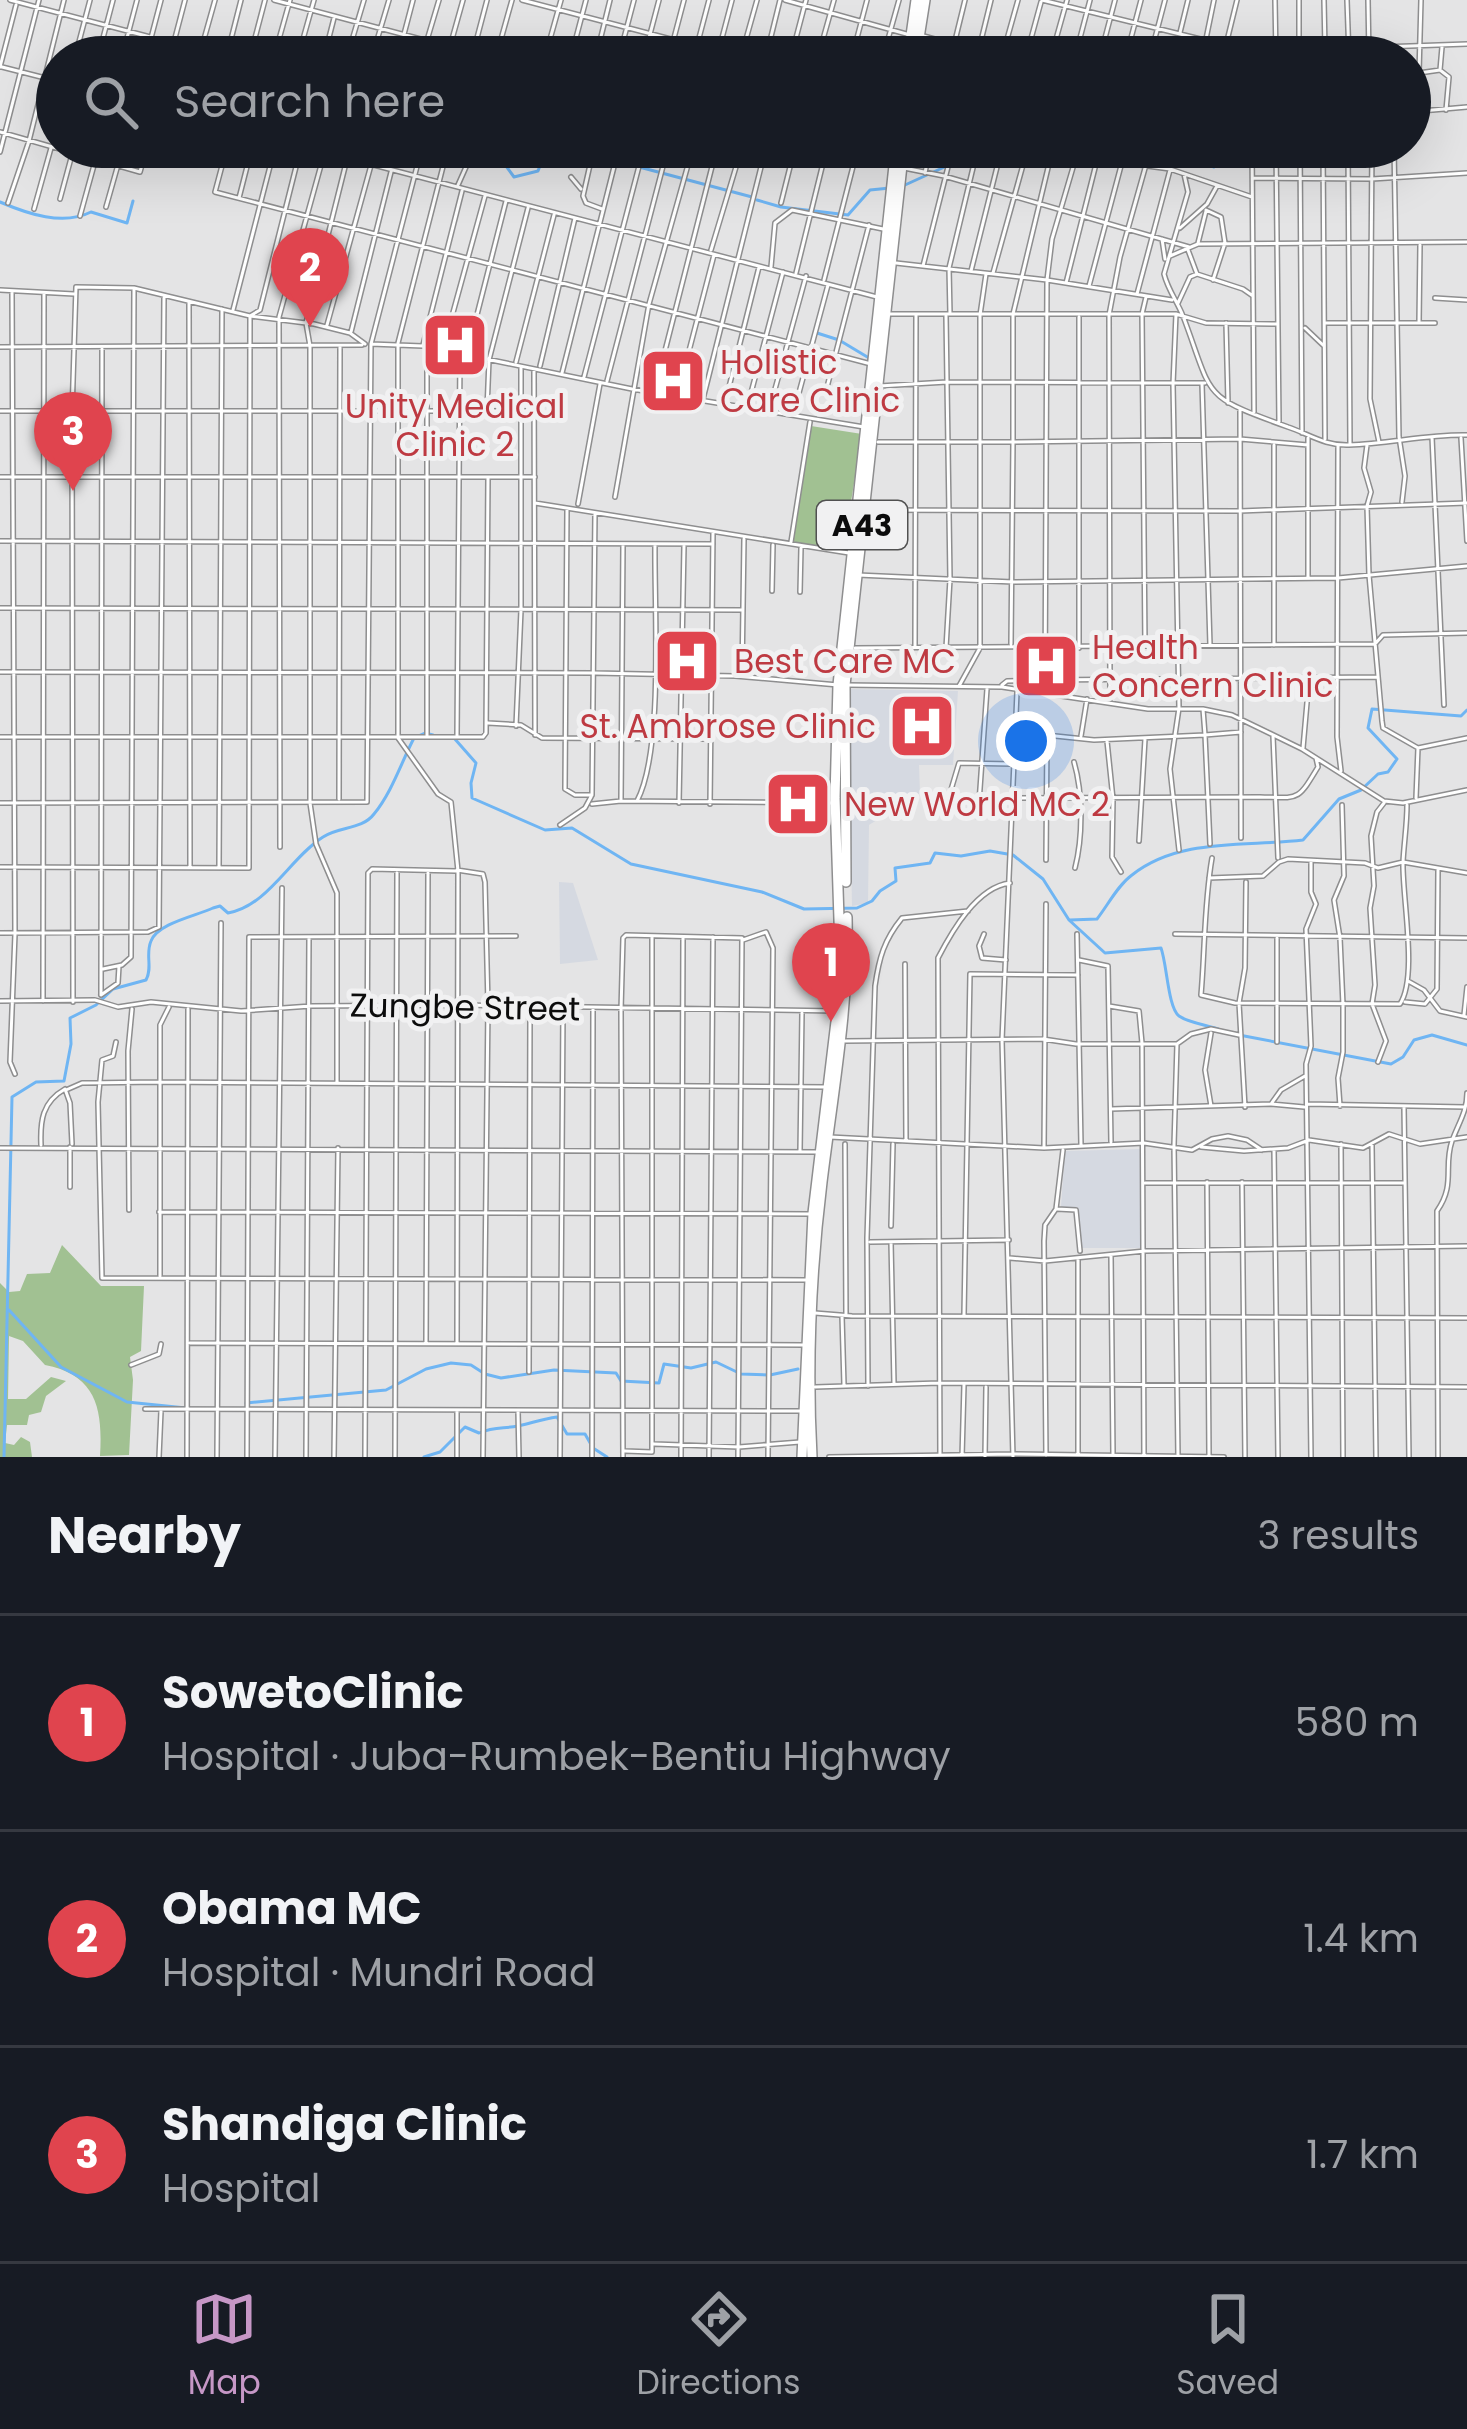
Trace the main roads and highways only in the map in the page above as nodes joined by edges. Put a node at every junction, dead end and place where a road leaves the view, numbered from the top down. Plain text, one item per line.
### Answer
1 (921, 0) edge
2 (915, 36) edge
3 (898, 168) edge
4 (898, 168) edge
5 (886, 262) junction
6 (868, 428) junction
7 (841, 685) junction
8 (844, 904) junction
9 (844, 923) junction
10 (802, 1457) edge
11 (812, 1457) edge

1 - 2 highway
3 - 5 highway, A43
4 - 5 highway, A43
5 - 6 highway, A43
5 - 6 highway, A43
6 - 7 highway, A43
6 - 7 highway, A43
7 - 8 highway, A43
7 - 8 highway, A43
8 - 9 highway, A43
9 - 10 highway, A43
9 - 11 highway, A43

